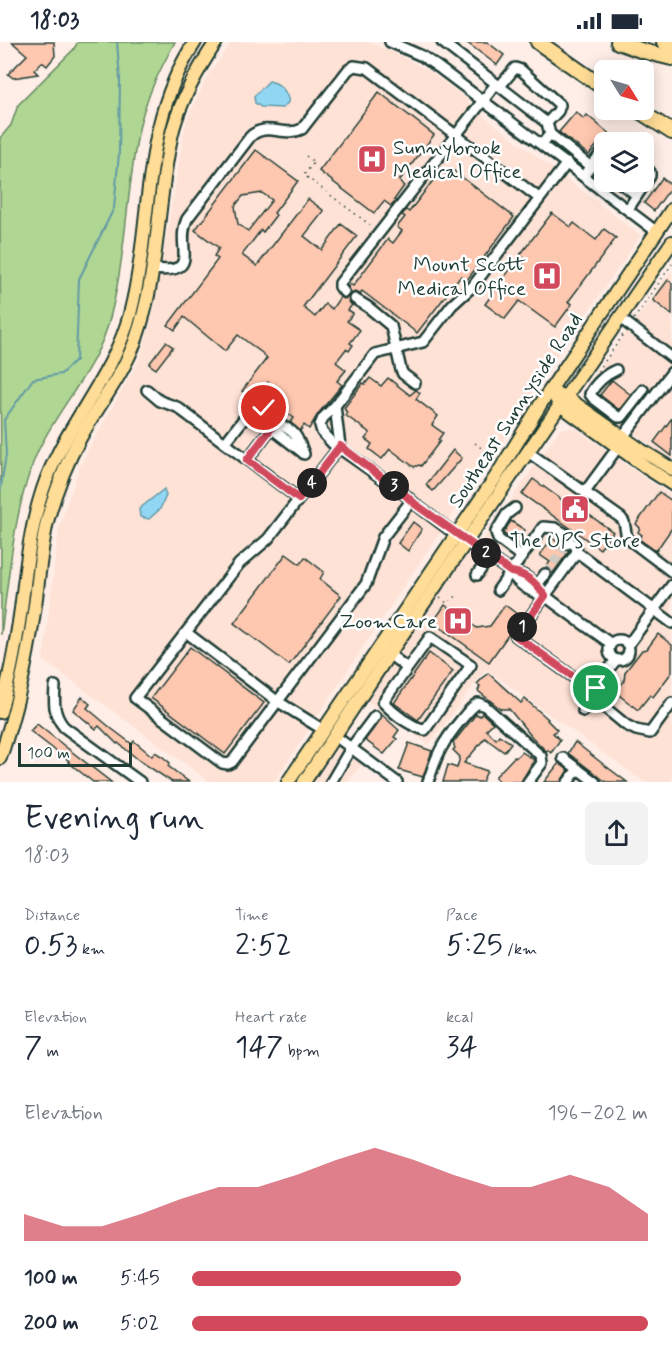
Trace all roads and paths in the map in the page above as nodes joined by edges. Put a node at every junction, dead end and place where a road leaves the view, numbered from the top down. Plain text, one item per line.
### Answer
1 (195, 42) edge
2 (216, 42) edge
3 (442, 42) edge
4 (538, 42) edge
5 (618, 42) edge
6 (664, 42) edge
7 (394, 43) edge
8 (672, 46) edge
9 (672, 58) edge
10 (594, 81) edge
11 (498, 85) junction
12 (483, 100) junction
13 (653, 120) edge
14 (547, 123) junction
15 (672, 132) edge
16 (550, 134) junction
17 (455, 135) junction
18 (542, 144) junction
19 (306, 156) dead end
20 (594, 162) edge
21 (567, 163) junction
22 (591, 166) junction
23 (584, 175) junction
24 (594, 183) edge
25 (605, 192) edge
26 (639, 192) edge
27 (148, 193) junction
28 (539, 198) junction
29 (628, 209) junction
30 (672, 209) edge
31 (374, 228) dead end
32 (657, 232) junction
33 (672, 242) edge
34 (152, 269) junction
35 (344, 292) dead end
36 (355, 299) dead end
37 (620, 318) junction
38 (397, 348) junction
39 (672, 357) edge
40 (616, 370) dead end
41 (672, 372) edge
42 (415, 383) dead end
43 (147, 390) dead end
44 (643, 390) dead end
45 (549, 392) junction
46 (96, 400) junction
47 (563, 401) junction
48 (335, 406) junction
49 (273, 426) junction
50 (621, 442) junction
51 (225, 443) junction
52 (475, 443) dead end
53 (340, 446) junction
54 (528, 452) junction
55 (304, 454) dead end
56 (247, 460) junction
57 (503, 465) junction
58 (672, 470) edge
59 (672, 484) edge
60 (585, 492) junction
61 (299, 499) junction
62 (411, 501) junction
63 (515, 508) dead end
64 (462, 537) junction
65 (577, 552) junction
66 (490, 556) junction
67 (522, 557) junction
68 (511, 572) junction
69 (672, 572) edge
70 (545, 574) tunnel mouth
71 (477, 575) dead end
72 (537, 585) junction
73 (672, 585) edge
74 (498, 590) dead end
75 (458, 595) dead end
76 (545, 596) junction
77 (447, 603) dead end
78 (655, 609) junction
79 (396, 622) junction
80 (672, 623) edge
81 (187, 633) junction
82 (610, 643) junction
83 (628, 645) junction
84 (389, 654) junction
85 (616, 660) junction
86 (407, 668) junction
87 (55, 686) dead end
88 (595, 692) junction
89 (278, 701) junction
90 (342, 701) junction
91 (672, 703) edge
92 (583, 711) dead end
93 (0, 712) edge
94 (375, 716) dead end
95 (322, 729) junction
96 (334, 736) junction
97 (351, 748) junction
98 (0, 758) edge
99 (563, 758) dead end
100 (578, 769) junction
101 (127, 773) junction
102 (121, 782) edge
103 (140, 782) edge
104 (288, 782) edge
105 (304, 782) edge
106 (331, 782) edge
107 (397, 782) edge
108 (428, 782) edge
109 (528, 782) edge
110 (568, 782) edge
111 (595, 782) edge

1 - 27 main road
2 - 34 main road
3 - 11 street
4 - 10 highway
5 - 9 highway
6 - 8 highway
7 - 12 street
11 - 12 street
11 - 14 street
11 - 14 street
12 - 17 street
12 - 18 street
13 - 15 highway
14 - 16 street
16 - 18 street
16 - 22 street
17 - 28 street
17 - 34 street
17 - 35 street
18 - 21 street
19 - 31 path
20 - 22 street
21 - 23 street
21 - 28 street
22 - 23 street
23 - 24 street
25 - 29 street
26 - 29 street
27 - 34 main road
27 - 46 main road
28 - 38 street
29 - 32 street
30 - 32 main road, Southeast Sunnyside Road
32 - 45 main road, Southeast Sunnyside Road
33 - 37 main road, Southeast Sunnyside Road
34 - 46 main road
36 - 38 street
37 - 39 street
37 - 47 main road, Southeast Sunnyside Road
38 - 42 street
38 - 48 street
40 - 44 street
41 - 50 street
43 - 51 street
45 - 47 main road
45 - 57 main road, Southeast Sunnyside Road
46 - 93 main road
46 - 98 main road
47 - 50 main road
47 - 54 main road, Southeast Sunnyside Road
48 - 53 street
48 - 53 street
49 - 51 street
49 - 55 street
49 - 56 street
50 - 58 main road
50 - 59 main road
50 - 60 street
51 - 56 street
52 - 57 path
53 - 61 street
53 - 62 street
54 - 60 street
54 - 64 main road, Southeast Sunnyside Road
56 - 61 street
57 - 64 main road, Southeast Sunnyside Road
60 - 69 street
61 - 81 street
62 - 64 street
62 - 89 street
63 - 67 street
64 - 66 street
64 - 79 main road, Southeast Sunnyside Road
64 - 84 main road, Southeast Sunnyside Road
65 - 67 street
65 - 76 street
65 - 78 street
66 - 68 street
66 - 71 street
67 - 68 street
68 - 72 street
68 - 74 street
68 - 76 street
70 - 72 street
72 - 76 street
73 - 78 street
75 - 77 path
76 - 82 street
76 - 88 street
78 - 80 street
78 - 83 street
79 - 84 main road
79 - 90 main road, Southeast Sunnyside Road
81 - 89 street
81 - 89 street
82 - 83 street
82 - 85 street
83 - 85 street
84 - 86 street
84 - 96 main road, Southeast Sunnyside Road
85 - 88 street
86 - 86 street
87 - 101 street
88 - 91 street
88 - 92 street
89 - 95 street
90 - 95 main road, Southeast Sunnyside Road
90 - 96 main road
94 - 97 street
95 - 104 main road, Southeast Sunnyside Road
96 - 97 street
96 - 105 main road, Southeast Sunnyside Road
97 - 106 street
97 - 107 street
99 - 100 street
100 - 110 street
100 - 111 street
101 - 102 street
101 - 103 street
108 - 109 street

